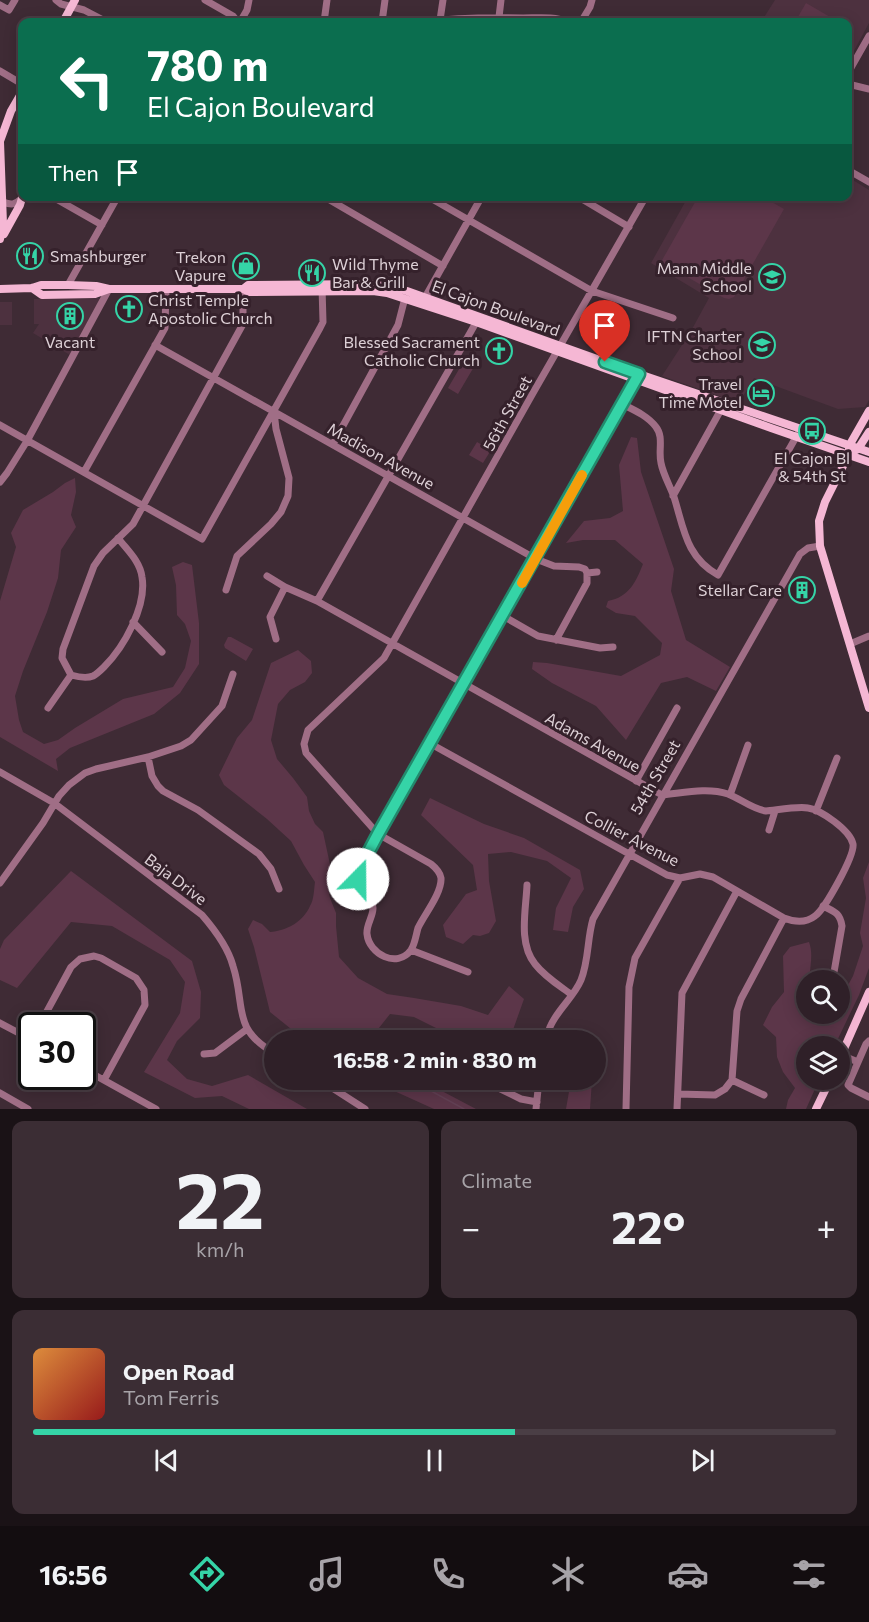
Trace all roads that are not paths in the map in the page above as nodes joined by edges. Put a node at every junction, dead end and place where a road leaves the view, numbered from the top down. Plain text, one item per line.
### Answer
1 (15, 0) edge
2 (56, 0) edge
3 (205, 0) edge
4 (249, 0) edge
5 (327, 0) edge
6 (385, 0) edge
7 (443, 0) edge
8 (501, 0) edge
9 (592, 0) edge
10 (74, 3) edge
11 (0, 5) edge
12 (499, 17) junction
13 (65, 18) edge
14 (99, 18) edge
15 (235, 18) edge
16 (242, 18) edge
17 (325, 18) edge
18 (383, 18) edge
19 (440, 18) edge
20 (479, 18) edge
21 (550, 18) edge
22 (583, 18) edge
23 (869, 36) edge
24 (852, 66) edge
25 (0, 71) edge
26 (18, 82) edge
27 (852, 85) edge
28 (869, 90) edge
29 (18, 99) edge
30 (0, 141) edge
31 (852, 172) edge
32 (869, 182) edge
33 (19, 201) edge
34 (21, 201) edge
35 (60, 201) edge
36 (115, 201) edge
37 (332, 201) edge
38 (436, 201) edge
39 (479, 201) edge
40 (585, 201) edge
41 (643, 201) edge
42 (3, 202) junction
43 (469, 220) junction
44 (102, 225) junction
45 (629, 227) junction
46 (0, 241) edge
47 (443, 266) junction
48 (68, 285) junction
49 (32, 288) junction
50 (322, 288) junction
51 (0, 289) edge
52 (109, 289) junction
53 (166, 289) junction
54 (243, 289) junction
55 (592, 291) junction
56 (406, 295) junction
57 (423, 301) junction
58 (673, 318) dead end
59 (477, 320) junction
60 (155, 345) junction
61 (558, 349) junction
62 (637, 377) junction
63 (214, 378) junction
64 (622, 404) junction
65 (722, 407) junction
66 (869, 411) edge
67 (274, 412) junction
68 (0, 425) edge
69 (869, 432) edge
70 (798, 433) junction
71 (27, 441) junction
72 (333, 444) junction
73 (858, 449) junction
74 (849, 450) junction
75 (869, 452) edge
76 (869, 462) edge
77 (84, 472) junction
78 (388, 476) junction
79 (0, 482) edge
80 (673, 496) junction
81 (143, 506) junction
82 (463, 518) junction
83 (118, 538) junction
84 (820, 546) junction
85 (536, 559) junction
86 (597, 572) dead end
87 (586, 573) junction
88 (267, 576) dead end
89 (285, 587) junction
90 (226, 590) dead end
91 (317, 601) junction
92 (503, 616) junction
93 (133, 622) junction
94 (869, 636) edge
95 (276, 639) dead end
96 (556, 640) junction
97 (393, 644) junction
98 (850, 644) junction
99 (613, 647) dead end
100 (162, 652) dead end
101 (233, 674) dead end
102 (71, 675) junction
103 (464, 684) junction
104 (869, 706) edge
105 (48, 708) dead end
106 (677, 708) dead end
107 (430, 744) junction
108 (748, 745) dead end
109 (148, 756) junction
110 (837, 759) dead end
111 (1, 775) edge
112 (636, 781) junction
113 (662, 795) junction
114 (730, 795) junction
115 (54, 803) junction
116 (775, 811) junction
117 (816, 811) junction
118 (769, 830) dead end
119 (378, 834) junction
120 (629, 854) junction
121 (680, 878) junction
122 (0, 883) edge
123 (527, 885) dead end
124 (279, 889) dead end
125 (737, 891) junction
126 (823, 906) junction
127 (784, 918) junction
128 (411, 950) junction
129 (834, 970) edge
130 (468, 972) dead end
131 (869, 992) edge
132 (572, 995) junction
133 (47, 1012) edge
134 (0, 1023) edge
135 (247, 1029) junction
136 (549, 1030) edge
137 (18, 1033) edge
138 (850, 1036) edge
139 (869, 1041) edge
140 (264, 1047) edge
141 (204, 1054) dead end
142 (850, 1060) edge
143 (858, 1062) junction
144 (96, 1076) edge
145 (104, 1080) junction
146 (732, 1080) junction
147 (336, 1090) edge
148 (503, 1090) edge
149 (538, 1090) edge
150 (825, 1090) edge
151 (0, 1094) edge
152 (678, 1094) junction
153 (764, 1095) dead end
154 (869, 1097) edge
155 (537, 1105) edge
156 (28, 1109) edge
157 (156, 1109) edge
158 (365, 1109) edge
159 (626, 1109) edge
160 (677, 1109) edge
161 (816, 1109) edge

1 - 11 street
2 - 10 street
3 - 15 street
4 - 16 street
5 - 17 street
6 - 18 street
7 - 19 street
8 - 12 street
9 - 22 street
10 - 13 main road
10 - 14 street
12 - 20 street
12 - 21 street
23 - 24 street
25 - 26 street
27 - 28 street
29 - 30 main road
30 - 42 main road
31 - 32 street
33 - 42 street
34 - 46 main road
35 - 44 street
36 - 44 street
37 - 47 street
38 - 43 street
39 - 43 street
40 - 45 street
41 - 45 street, 56th Street
42 - 46 main road
43 - 47 street
43 - 55 street
44 - 48 street
45 - 55 street, 56th Street
47 - 57 street
48 - 49 main road, El Cajon Boulevard
48 - 52 main road, El Cajon Boulevard
49 - 51 main road, El Cajon Boulevard
49 - 52 main road, El Cajon Boulevard
50 - 54 main road, El Cajon Boulevard
50 - 56 main road, El Cajon Boulevard
50 - 67 street
52 - 53 main road, El Cajon Boulevard
52 - 71 street
53 - 54 main road, El Cajon Boulevard
53 - 60 street
54 - 63 street
55 - 58 street
55 - 61 street, 56th Street
56 - 57 main road, El Cajon Boulevard
56 - 72 street
57 - 59 main road, El Cajon Boulevard
59 - 61 main road, El Cajon Boulevard
59 - 78 street
60 - 63 street, Madison Avenue
60 - 77 street
61 - 62 main road, El Cajon Boulevard
61 - 82 street, 56th Street
62 - 64 street
62 - 65 main road, El Cajon Boulevard
63 - 67 street, Madison Avenue
63 - 81 street
64 - 80 street
64 - 85 street
65 - 70 main road, El Cajon Boulevard
65 - 80 street
66 - 74 main road
67 - 72 street, Madison Avenue
67 - 81 street
67 - 90 street
68 - 71 street
69 - 73 main road
70 - 74 main road, El Cajon Boulevard
70 - 80 street
71 - 77 street
71 - 79 street
72 - 78 street, Madison Avenue
73 - 74 main road
73 - 75 main road
74 - 76 main road, El Cajon Boulevard
74 - 84 main road
77 - 81 street
78 - 82 street, Madison Avenue
78 - 91 street
81 - 83 street
82 - 85 street, Madison Avenue
82 - 97 street, 56th Street
83 - 93 street
83 - 102 street
84 - 98 main road
84 - 113 street, 54th Street
85 - 87 street, Madison Avenue
85 - 92 street
86 - 87 street, Madison Avenue
87 - 96 street
88 - 89 street, Adams Avenue
89 - 91 street, Adams Avenue
89 - 95 street
91 - 97 street, Adams Avenue
92 - 96 street
92 - 103 street
93 - 100 street
93 - 102 street
94 - 98 street
96 - 99 street
97 - 103 street, Adams Avenue
97 - 119 street, 56th Street
98 - 104 main road
101 - 109 street
102 - 105 street
103 - 107 street
103 - 112 street, Adams Avenue
106 - 112 street
107 - 119 street
107 - 120 street, Collier Avenue
108 - 114 street
109 - 115 street
109 - 124 street
110 - 117 street
111 - 115 street, Baja Drive
112 - 113 street, Adams Avenue
113 - 114 street
113 - 120 street, 54th Street
114 - 116 street
115 - 122 street
115 - 135 street, Baja Drive
116 - 117 street
116 - 118 street
117 - 126 street
119 - 128 street
119 - 128 street
120 - 121 street, Collier Avenue
120 - 132 street, 54th Street
121 - 125 street, Collier Avenue
121 - 159 street
123 - 132 street
125 - 127 street, Collier Avenue
125 - 152 street
126 - 127 street
126 - 129 street
127 - 146 street
128 - 130 street
131 - 138 main road
132 - 136 street, 54th Street
133 - 145 street
134 - 137 street
135 - 140 street
135 - 141 street
139 - 143 street
142 - 143 street
143 - 154 street
144 - 145 street
145 - 157 street
146 - 152 street
146 - 153 street
147 - 158 street
148 - 155 street
149 - 155 street
150 - 161 main road
151 - 156 street
152 - 160 street

